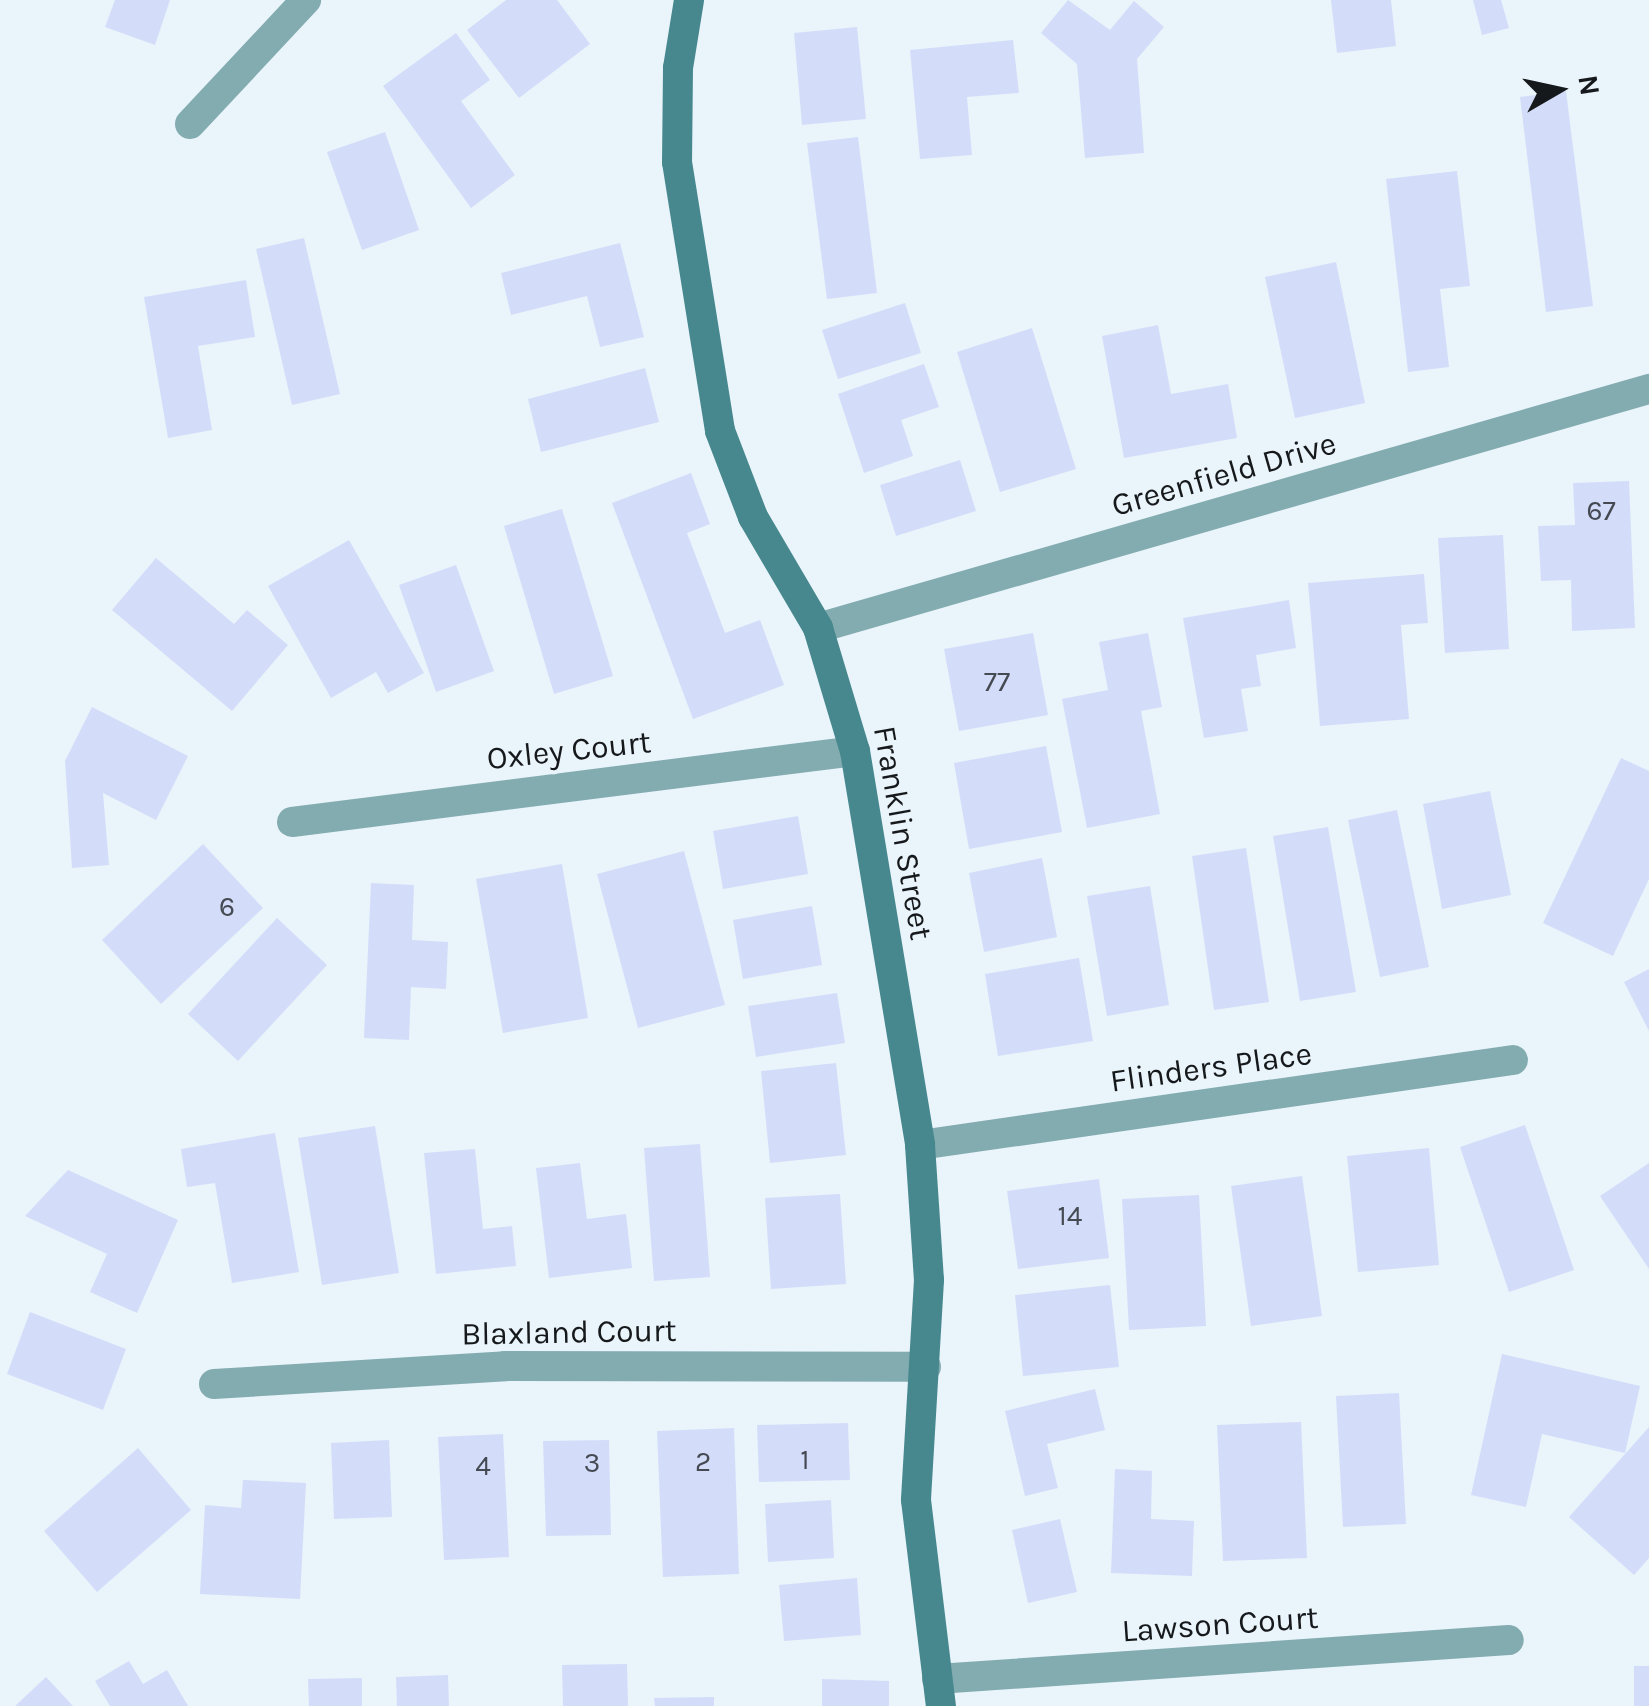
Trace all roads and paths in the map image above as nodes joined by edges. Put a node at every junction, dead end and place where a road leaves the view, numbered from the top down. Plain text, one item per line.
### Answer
1 (306, 0) edge
2 (689, 0) edge
3 (190, 124) dead end
4 (1649, 390) edge
5 (818, 628) junction
6 (855, 750) junction
7 (292, 822) dead end
8 (1513, 1060) dead end
9 (920, 1146) junction
10 (926, 1367) junction
11 (214, 1384) dead end
12 (1508, 1640) dead end
13 (939, 1693) edge

1 - 3 street
2 - 5 street, Franklin Street
4 - 5 street, Greenfield Drive
5 - 6 street, Franklin Street
6 - 7 street, Oxley Court
6 - 9 street, Franklin Street
8 - 9 street, Flinders Place
9 - 10 street, Franklin Street
10 - 11 street, Blaxland Court
10 - 13 street, Franklin Street
12 - 13 street, Lawson Court

